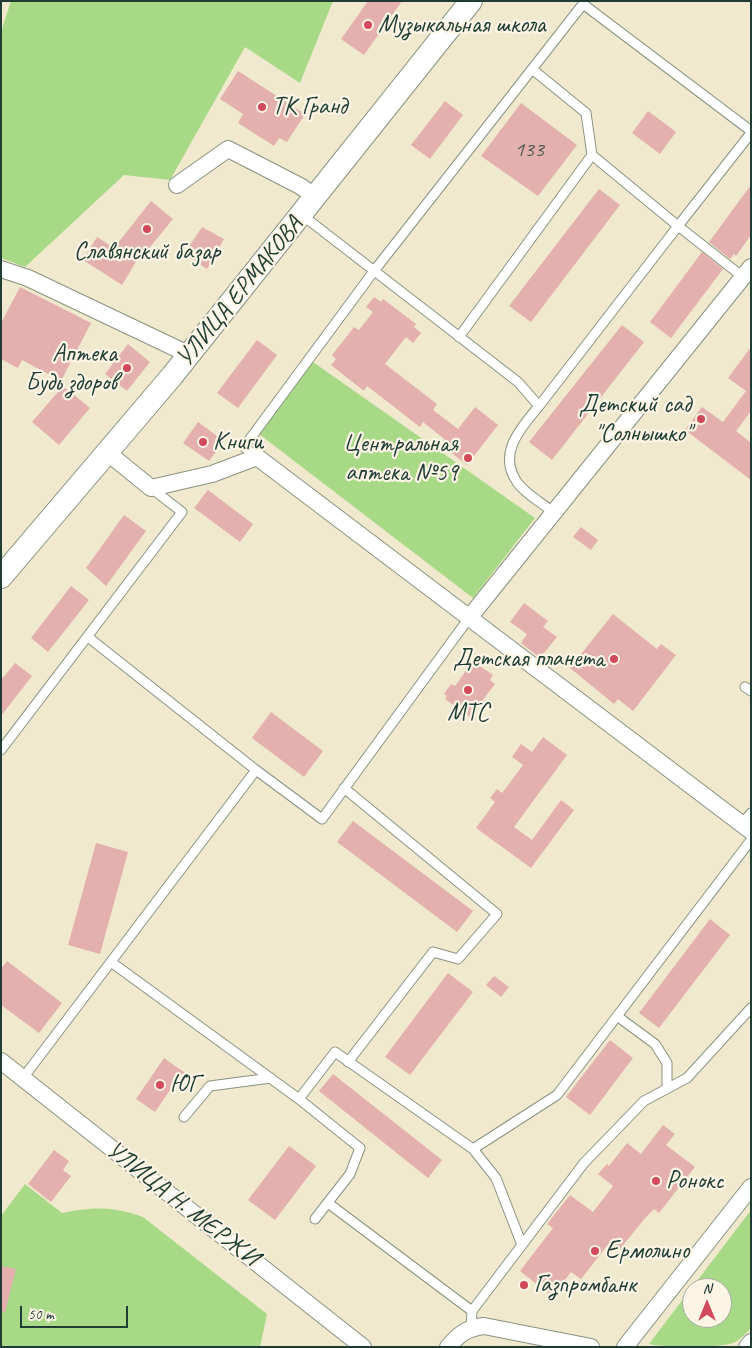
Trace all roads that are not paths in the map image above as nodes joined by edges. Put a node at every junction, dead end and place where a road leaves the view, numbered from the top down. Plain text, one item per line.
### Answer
1 (471, 1) edge
2 (532, 69) junction
3 (751, 132) edge
4 (592, 156) junction
5 (176, 185) dead end
6 (316, 197) junction
7 (302, 215) junction
8 (678, 226) junction
9 (1, 269) edge
10 (374, 271) junction
11 (747, 272) edge
12 (459, 337) junction
13 (188, 354) junction
14 (539, 406) junction
15 (108, 453) junction
16 (257, 457) junction
17 (151, 488) junction
18 (553, 512) junction
19 (1, 577) edge
20 (469, 618) junction
21 (88, 637) junction
22 (1, 750) edge
23 (256, 770) junction
24 (344, 788) junction
25 (748, 823) edge
26 (751, 840) edge
27 (111, 962) junction
28 (751, 1008) edge
29 (617, 1016) junction
30 (1, 1061) edge
31 (348, 1062) junction
32 (23, 1078) junction
33 (271, 1078) junction
34 (667, 1088) junction
35 (299, 1099) junction
36 (184, 1117) dead end
37 (473, 1149) junction
38 (751, 1187) edge
39 (328, 1203) junction
40 (315, 1219) dead end
41 (522, 1245) junction
42 (472, 1311) junction
43 (471, 1327) junction
44 (751, 1342) edge
45 (363, 1347) edge
46 (448, 1347) edge
47 (591, 1347) edge
48 (625, 1347) edge
49 (747, 1347) edge

1 - 6 street, УЛИЦА ЕРМАКОВА
2 - 3 lane
2 - 4 lane
2 - 10 lane
3 - 8 lane
4 - 8 lane
4 - 12 lane
5 - 6 street
6 - 7 street, УЛИЦА ЕРМАКОВА
7 - 10 lane
7 - 13 street, УЛИЦА ЕРМАКОВА
8 - 11 lane
8 - 14 lane
9 - 13 street
10 - 12 lane
10 - 16 lane
11 - 18 street
12 - 14 lane
13 - 15 street, УЛИЦА ЕРМАКОВА
14 - 18 lane
15 - 17 street
15 - 19 street, УЛИЦА ЕРМАКОВА
16 - 17 street
16 - 20 street
17 - 21 lane
18 - 20 street
20 - 24 lane
20 - 25 street
21 - 22 lane
21 - 23 lane
23 - 24 lane
23 - 27 lane
24 - 31 lane
26 - 29 lane
27 - 32 lane
27 - 33 lane
28 - 34 lane
29 - 34 lane
29 - 37 lane
30 - 32 street, УЛИЦА Н. МЕРЖИ
31 - 35 lane
31 - 37 lane
32 - 45 street, УЛИЦА Н. МЕРЖИ
33 - 35 lane
33 - 36 lane
34 - 41 lane
35 - 39 lane
37 - 41 lane
38 - 48 street
39 - 40 lane
39 - 42 lane
41 - 42 lane
42 - 43 lane
43 - 46 street
43 - 47 street
44 - 49 street

